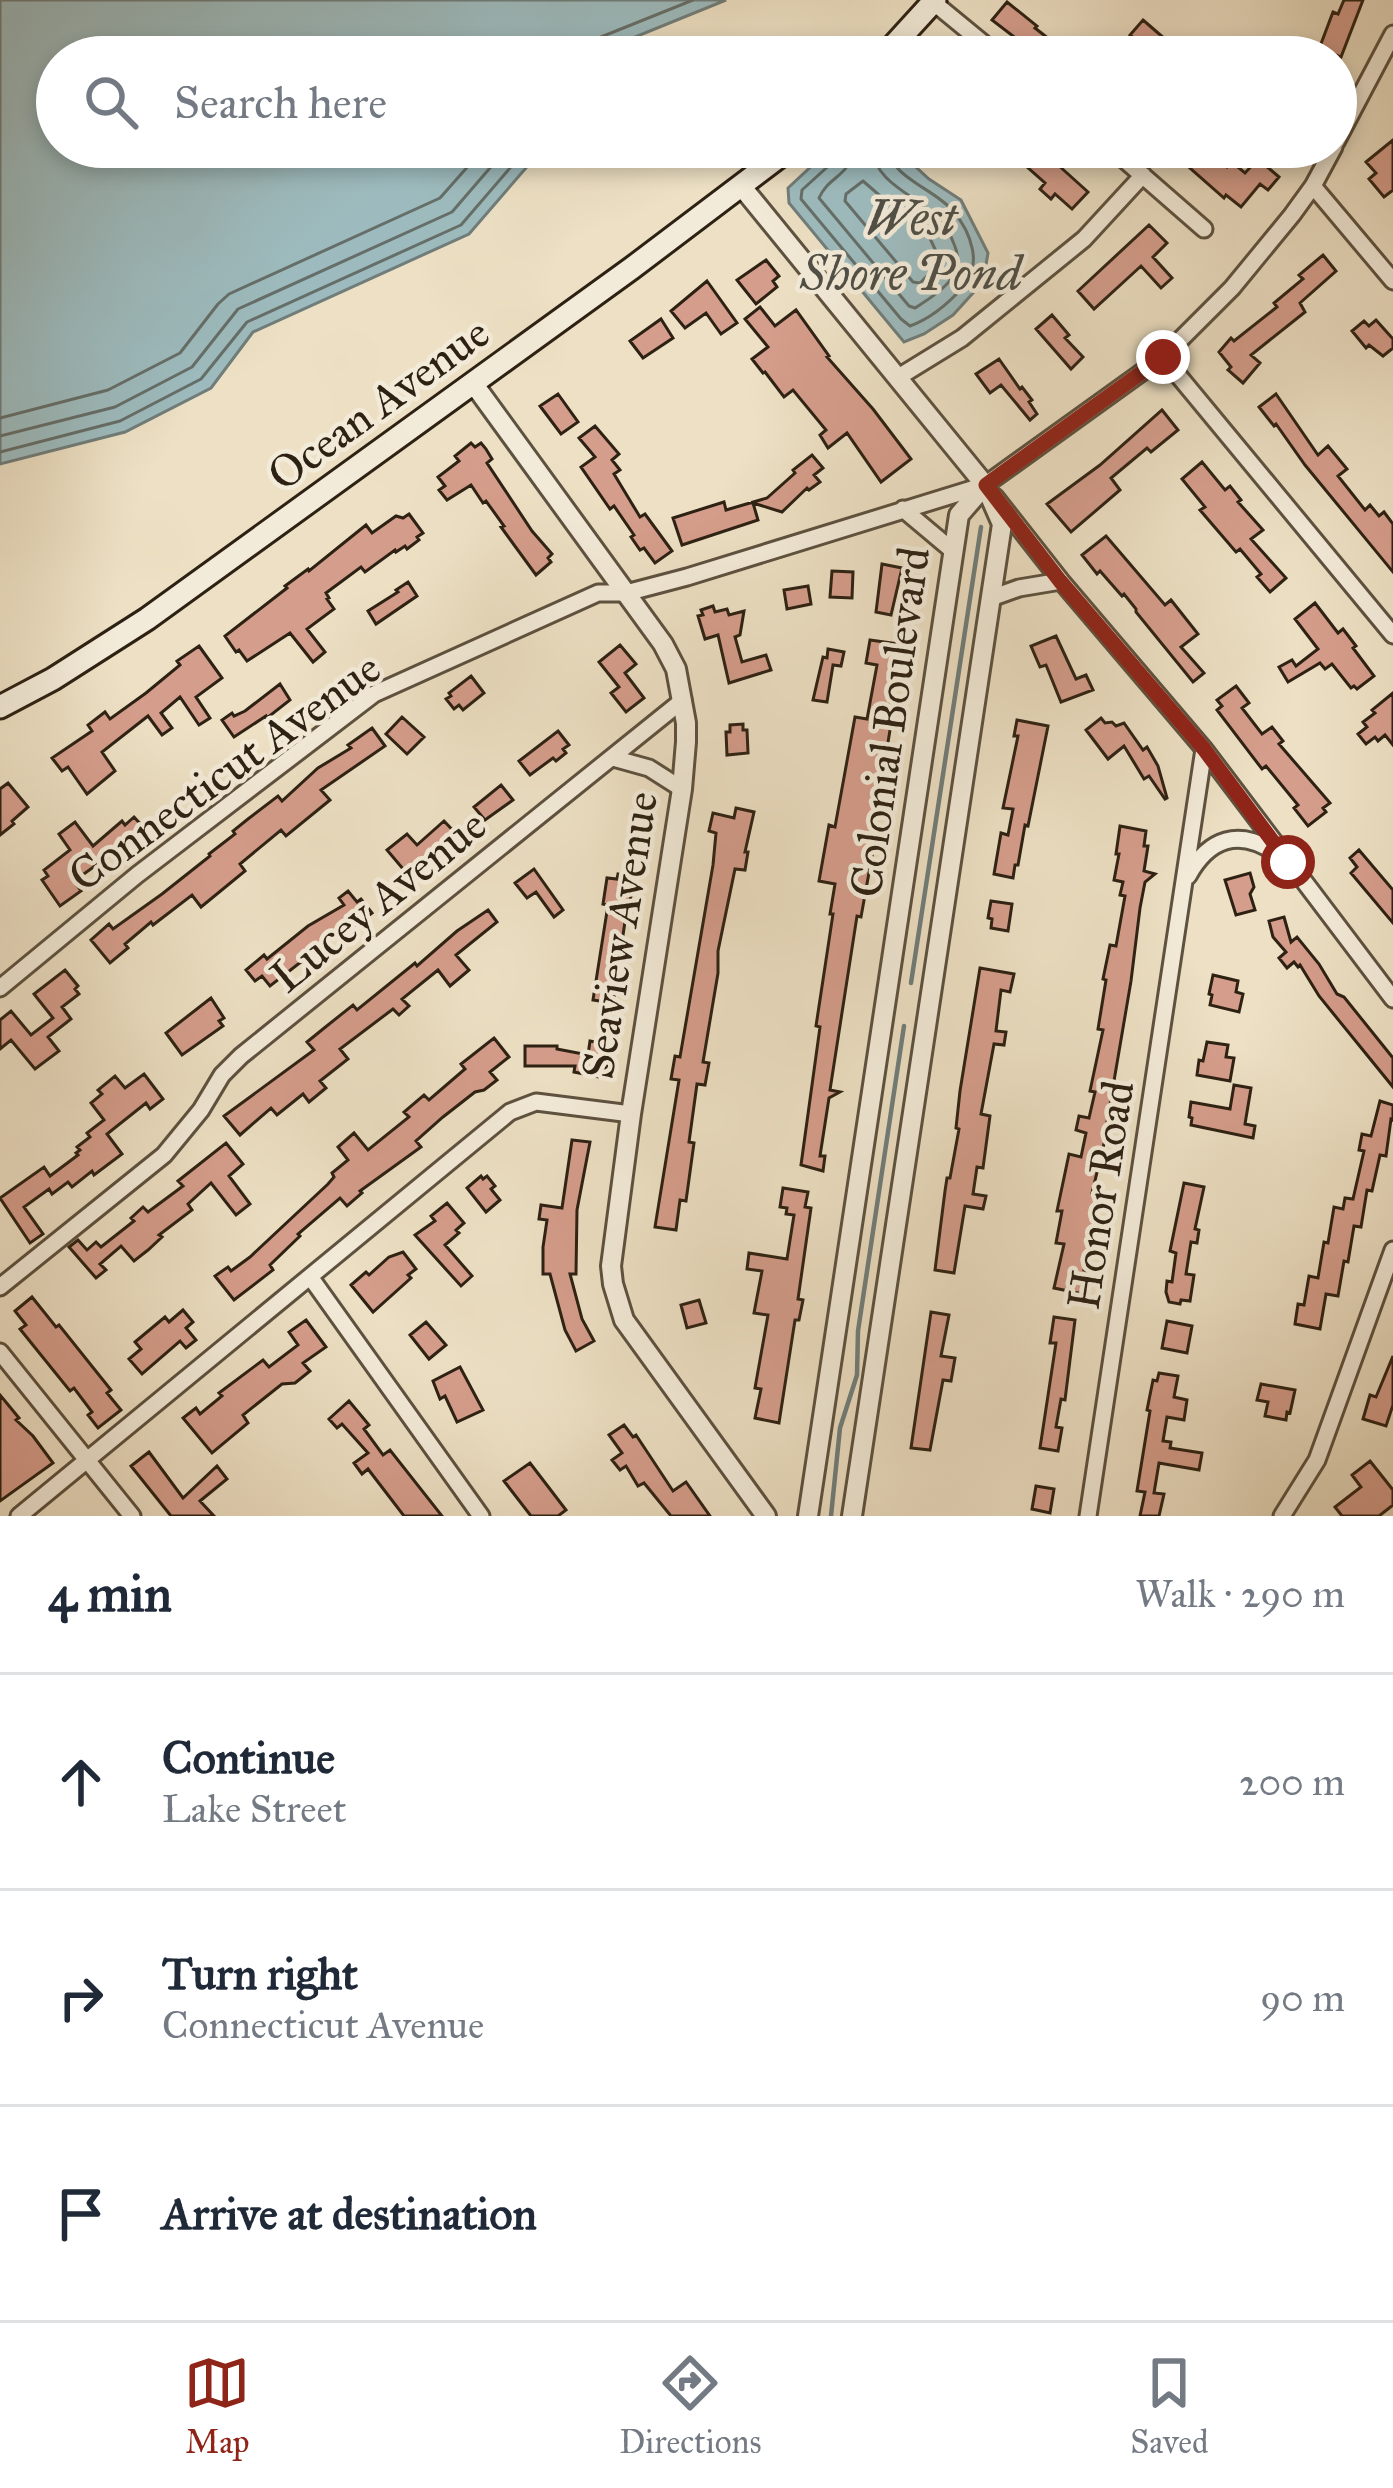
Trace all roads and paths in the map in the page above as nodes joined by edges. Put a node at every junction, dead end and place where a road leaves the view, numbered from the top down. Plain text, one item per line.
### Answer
1 (934, 1) edge
2 (1393, 34) edge
3 (903, 36) edge
4 (975, 36) edge
5 (1357, 103) edge
6 (766, 168) edge
7 (1134, 168) edge
8 (1322, 168) edge
9 (1143, 175) junction
10 (1312, 186) junction
11 (742, 187) junction
12 (1204, 229) dead end
13 (1393, 281) edge
14 (1163, 357) junction
15 (897, 378) junction
16 (472, 382) junction
17 (986, 485) junction
18 (903, 508) junction
19 (953, 551) junction
20 (1060, 581) junction
21 (626, 593) junction
22 (991, 598) junction
23 (1393, 635) edge
24 (683, 700) junction
25 (0, 706) edge
26 (1204, 749) junction
27 (613, 758) junction
28 (682, 789) junction
29 (1288, 862) junction
30 (1184, 884) junction
31 (0, 988) edge
32 (1393, 998) edge
33 (887, 999) junction
34 (927, 1006) junction
35 (631, 1114) junction
36 (1393, 1250) edge
37 (310, 1278) junction
38 (0, 1287) edge
39 (0, 1352) edge
40 (88, 1461) junction
41 (19, 1516) edge
42 (132, 1516) edge
43 (481, 1516) edge
44 (766, 1516) edge
45 (808, 1516) edge
46 (852, 1516) edge
47 (1088, 1516) edge
48 (1282, 1516) edge

1 - 3 main road
1 - 4 street
2 - 5 street, Connecticut Avenue
6 - 11 main road, Ocean Avenue
7 - 9 street
8 - 10 street, Connecticut Avenue
9 - 12 street
9 - 15 street
10 - 13 street
10 - 14 street, Connecticut Avenue
11 - 15 street
11 - 16 main road, Ocean Avenue
14 - 17 street, Connecticut Avenue
14 - 23 street
15 - 17 street
16 - 21 street, Seaview Avenue
16 - 25 main road, Ocean Avenue
17 - 18 street, Connecticut Avenue
17 - 19 street, Colonial Boulevard
17 - 20 street
17 - 22 street, Colonial Boulevard
18 - 19 street
18 - 21 street, Connecticut Avenue
19 - 33 street, Colonial Boulevard
20 - 22 street
20 - 26 street
21 - 24 street, Seaview Avenue
21 - 31 street, Connecticut Avenue
22 - 34 street, Colonial Boulevard
24 - 27 street, Lucey Avenue
24 - 28 street, Seaview Avenue
26 - 29 street
26 - 30 street, Honor Road
27 - 28 street
27 - 38 street, Lucey Avenue
28 - 35 street, Seaview Avenue
29 - 30 street
29 - 32 street
30 - 47 street, Honor Road
33 - 34 street
33 - 45 street, Colonial Boulevard
34 - 46 street, Colonial Boulevard
35 - 37 street
35 - 44 street, Seaview Avenue
36 - 48 street
37 - 40 street
37 - 43 street
39 - 40 street
40 - 41 street
40 - 42 street

